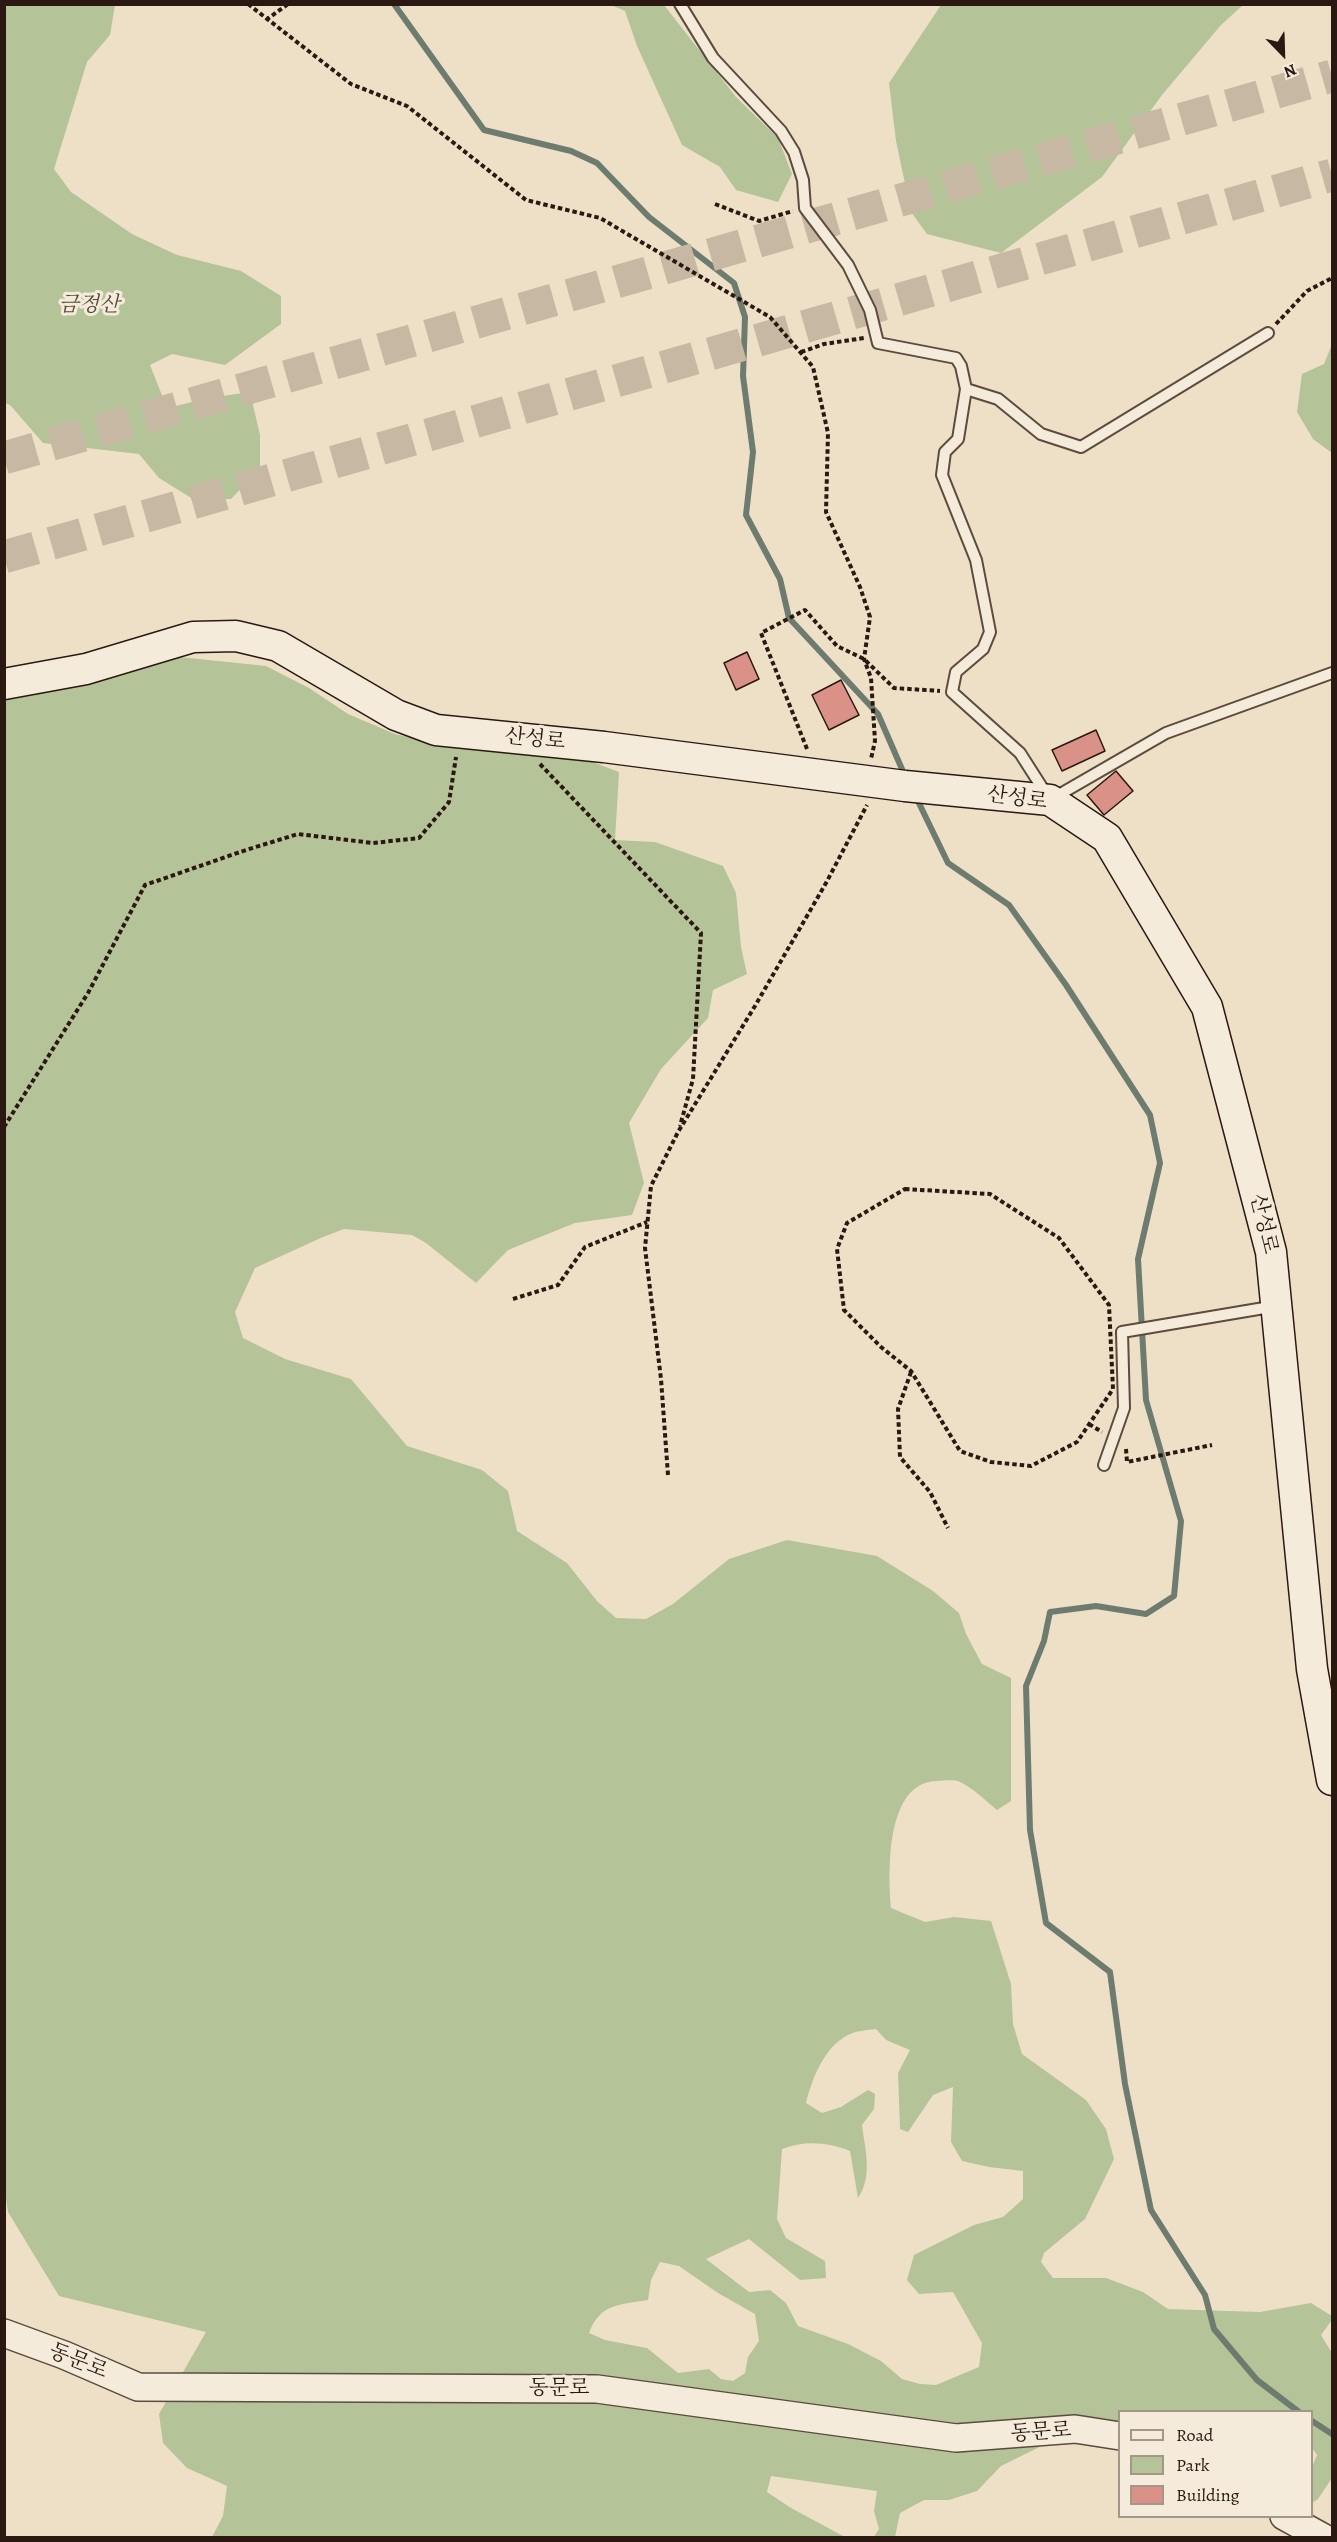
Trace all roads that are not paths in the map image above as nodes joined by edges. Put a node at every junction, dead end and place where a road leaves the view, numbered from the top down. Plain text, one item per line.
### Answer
1 (680, 4) edge
2 (1268, 333) road end
3 (966, 389) junction
4 (1332, 674) edge
5 (4, 684) edge
6 (1050, 800) junction
7 (1276, 1306) junction
8 (1104, 1465) dead end
9 (1332, 1779) edge
10 (4, 2333) edge
11 (1118, 2436) edge
12 (1286, 2518) edge
13 (1324, 2538) edge

1 - 3 lane
2 - 3 lane
3 - 6 lane
4 - 6 lane
5 - 6 main road, 산성로
6 - 7 main road, 산성로
7 - 8 lane
7 - 9 main road, 산성로
10 - 11 street, 동문로
12 - 13 street

